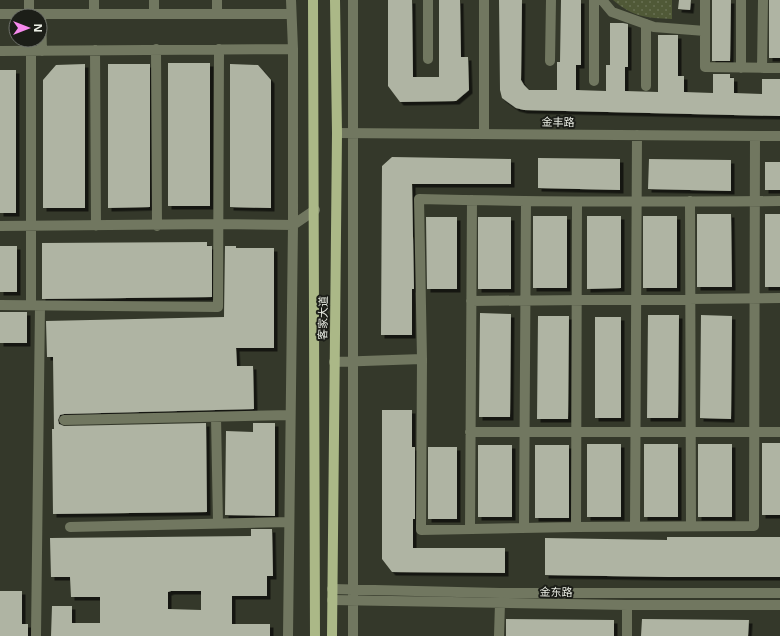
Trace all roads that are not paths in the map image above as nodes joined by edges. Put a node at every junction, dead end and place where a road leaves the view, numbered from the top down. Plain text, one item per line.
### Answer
1 (94, 0) edge
2 (154, 0) edge
3 (217, 0) edge
4 (291, 0) edge
5 (313, 0) edge
6 (335, 0) edge
7 (353, 0) edge
8 (428, 0) edge
9 (484, 0) edge
10 (551, 0) edge
11 (594, 0) edge
12 (602, 0) edge
13 (705, 0) edge
14 (741, 0) edge
15 (763, 0) edge
16 (48, 14) edge
17 (94, 14) junction
18 (154, 14) junction
19 (217, 14) junction
20 (291, 14) junction
21 (646, 24) junction
22 (705, 30) junction
23 (25, 48) edge
24 (42, 48) edge
25 (156, 49) junction
26 (219, 49) junction
27 (293, 49) junction
28 (95, 50) junction
29 (0, 51) edge
30 (26, 51) junction
31 (42, 51) junction
32 (428, 59) dead end
33 (550, 61) dead end
34 (741, 68) junction
35 (762, 68) junction
36 (780, 68) edge
37 (594, 81) dead end
38 (646, 86) dead end
39 (352, 132) junction
40 (336, 133) junction
41 (484, 133) junction
42 (637, 134) junction
43 (755, 136) junction
44 (780, 136) edge
45 (472, 200) junction
46 (526, 201) junction
47 (690, 201) junction
48 (755, 201) junction
49 (780, 201) edge
50 (577, 202) junction
51 (636, 202) junction
52 (315, 210) junction
53 (219, 224) junction
54 (293, 225) junction
55 (0, 226) edge
56 (96, 226) junction
57 (157, 226) junction
58 (31, 227) junction
59 (780, 298) edge
60 (636, 299) junction
61 (690, 299) junction
62 (755, 299) junction
63 (525, 300) junction
64 (577, 300) junction
65 (471, 301) junction
66 (0, 305) edge
67 (35, 305) junction
68 (422, 359) junction
69 (353, 361) junction
70 (334, 362) junction
71 (290, 415) junction
72 (216, 417) junction
73 (64, 420) dead end
74 (470, 432) junction
75 (525, 432) junction
76 (577, 432) junction
77 (636, 432) junction
78 (690, 432) junction
79 (754, 432) junction
80 (780, 432) edge
81 (289, 522) junction
82 (218, 524) junction
83 (691, 526) junction
84 (70, 527) dead end
85 (576, 527) junction
86 (635, 527) junction
87 (524, 528) junction
88 (470, 529) junction
89 (332, 589) junction
90 (353, 590) junction
91 (780, 593) edge
92 (332, 600) junction
93 (353, 601) junction
94 (500, 603) junction
95 (780, 604) edge
96 (627, 605) junction
97 (36, 636) edge
98 (288, 636) edge
99 (315, 636) edge
100 (332, 636) edge
101 (353, 636) edge
102 (499, 636) edge
103 (627, 636) edge

1 - 17 street
2 - 18 street
3 - 19 street
4 - 20 street
5 - 52 main road, 客家大道
6 - 40 main road, 客家大道
7 - 39 street
8 - 32 street
9 - 41 street
10 - 33 street
11 - 37 street
12 - 21 street
13 - 22 street
14 - 34 street
15 - 35 street
16 - 17 street
17 - 18 street
18 - 19 street
19 - 20 street
20 - 27 street
21 - 22 street
21 - 38 street
22 - 34 street
23 - 30 street
24 - 31 street
25 - 26 street
25 - 28 street
25 - 57 street
26 - 27 street
26 - 53 street
27 - 54 street
28 - 31 street
28 - 56 street
29 - 30 street
30 - 31 street
30 - 58 street
34 - 35 street
35 - 36 street
39 - 40 street, 金丰路
39 - 41 street, 金丰路
39 - 69 street
40 - 70 main road, 客家大道
41 - 42 street, 金丰路
42 - 43 street, 金丰路
42 - 51 street
43 - 44 street, 金丰路
43 - 48 street
45 - 46 street
45 - 65 street
45 - 68 street
46 - 50 street
46 - 63 street
47 - 48 street
47 - 51 street
47 - 61 street
48 - 49 street
48 - 62 street
50 - 51 street
50 - 64 street
51 - 60 street
52 - 54 street
52 - 99 main road, 客家大道
53 - 54 street
53 - 57 street
53 - 67 street
54 - 71 street
55 - 58 street
56 - 57 street
56 - 58 street
58 - 67 street
59 - 62 street
60 - 61 street
60 - 64 street
60 - 77 street
61 - 62 street
61 - 78 street
62 - 79 street
63 - 64 street
63 - 65 street
63 - 75 street
64 - 76 street
65 - 74 street
66 - 67 street
67 - 97 street
68 - 69 street
68 - 88 street
69 - 70 street
69 - 90 street
70 - 89 main road, 客家大道
71 - 72 street
71 - 81 street
72 - 73 street
72 - 82 street
74 - 75 street
74 - 88 street
75 - 76 street
75 - 87 street
76 - 77 street
76 - 85 street
77 - 78 street
77 - 86 street
78 - 79 street
78 - 83 street
79 - 80 street
79 - 83 street
81 - 82 street
81 - 98 street
82 - 84 street
83 - 86 street
85 - 86 street
85 - 87 street
87 - 88 street
89 - 90 street, 金东路
89 - 92 main road, 客家大道
90 - 91 street, 金东路
90 - 93 street
92 - 93 street, 金东路
92 - 100 main road, 客家大道
93 - 94 street, 金东路
93 - 101 street
94 - 96 street, 金东路
94 - 102 street
95 - 96 street, 金东路
96 - 103 street

